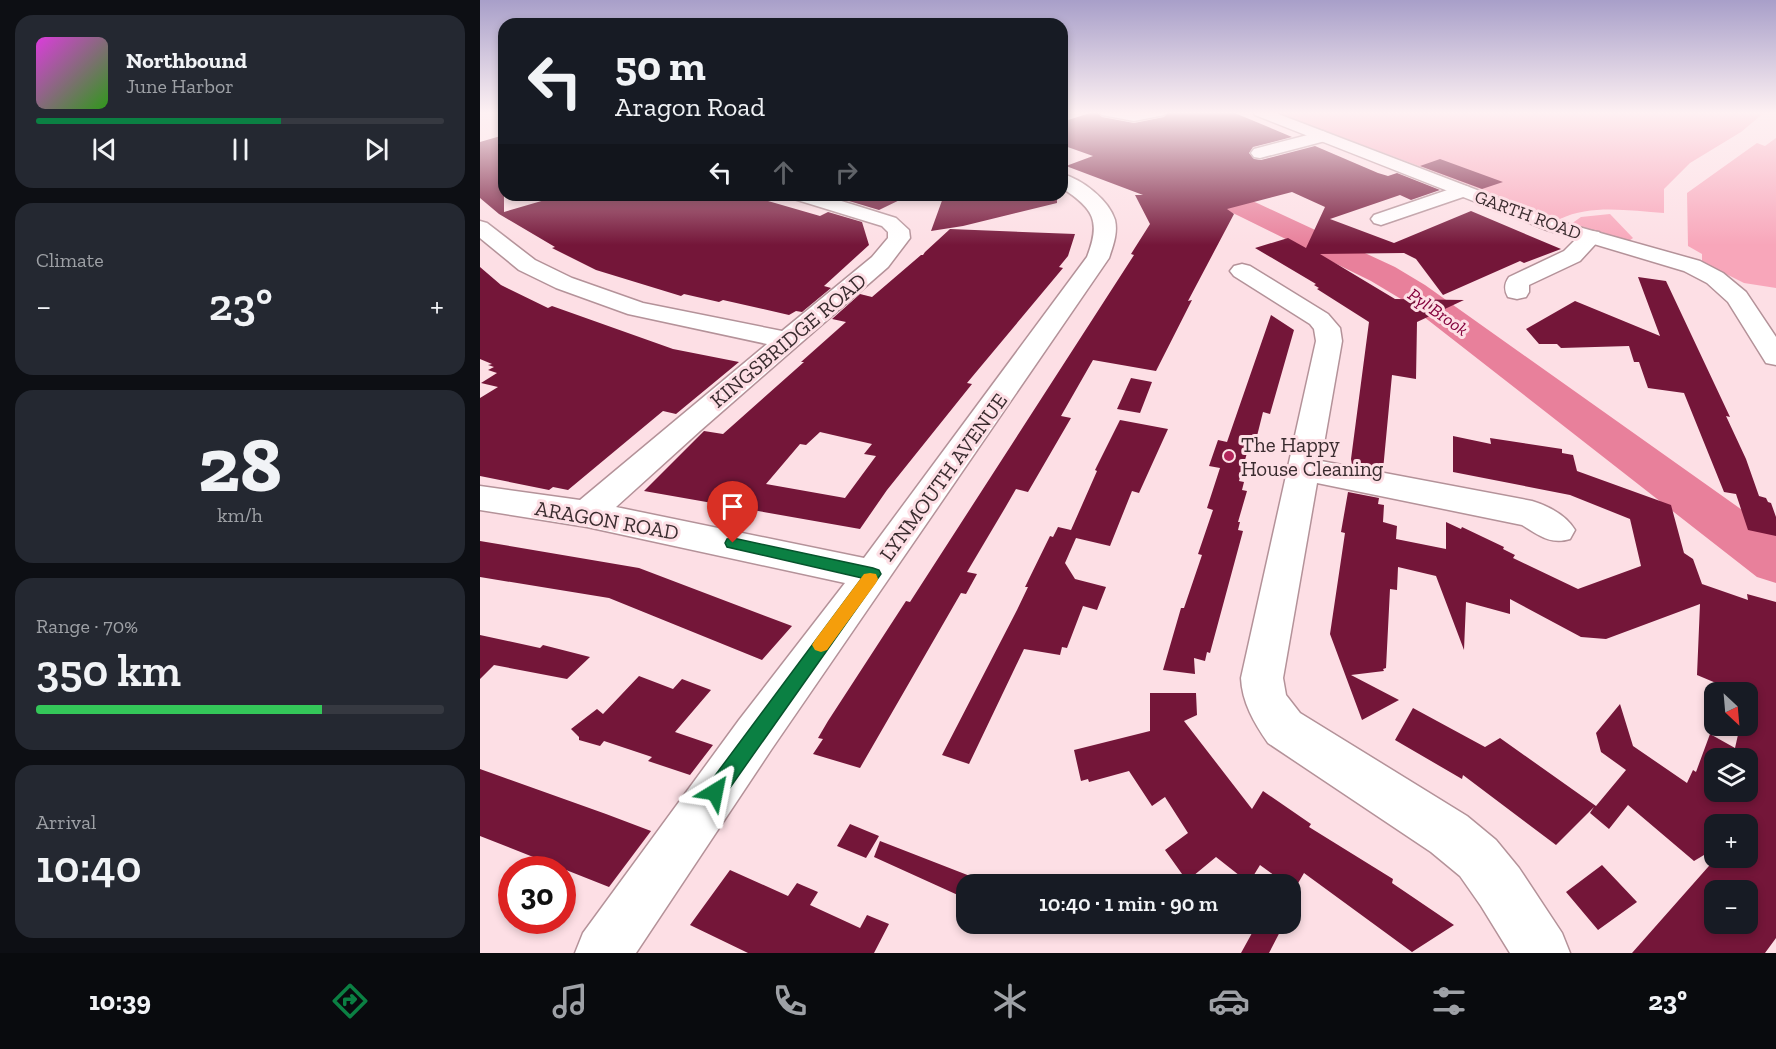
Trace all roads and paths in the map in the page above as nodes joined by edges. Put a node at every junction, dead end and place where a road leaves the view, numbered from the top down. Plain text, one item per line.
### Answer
1 (1375, 156) edge
2 (1068, 184) edge
3 (1462, 191) junction
4 (821, 201) edge
5 (1381, 219) dead end
6 (480, 227) edge
7 (1591, 237) junction
8 (1242, 271) dead end
9 (1517, 292) dead end
10 (787, 340) junction
11 (1776, 357) edge
12 (1304, 470) junction
13 (480, 498) edge
14 (587, 514) junction
15 (1557, 530) dead end
16 (873, 574) junction
17 (603, 953) edge
18 (1542, 953) edge

1 - 3 street, GARTH ROAD
2 - 16 street, LYNMOUTH AVENUE
3 - 5 street
3 - 7 street, GARTH ROAD
4 - 10 street, KINGSBRIDGE ROAD
6 - 10 street
7 - 9 street
7 - 11 street, GARTH ROAD
8 - 12 street
10 - 14 street, KINGSBRIDGE ROAD
12 - 15 street
12 - 18 street
13 - 14 street, ARAGON ROAD
14 - 16 street, ARAGON ROAD
16 - 17 street, LYNMOUTH AVENUE

